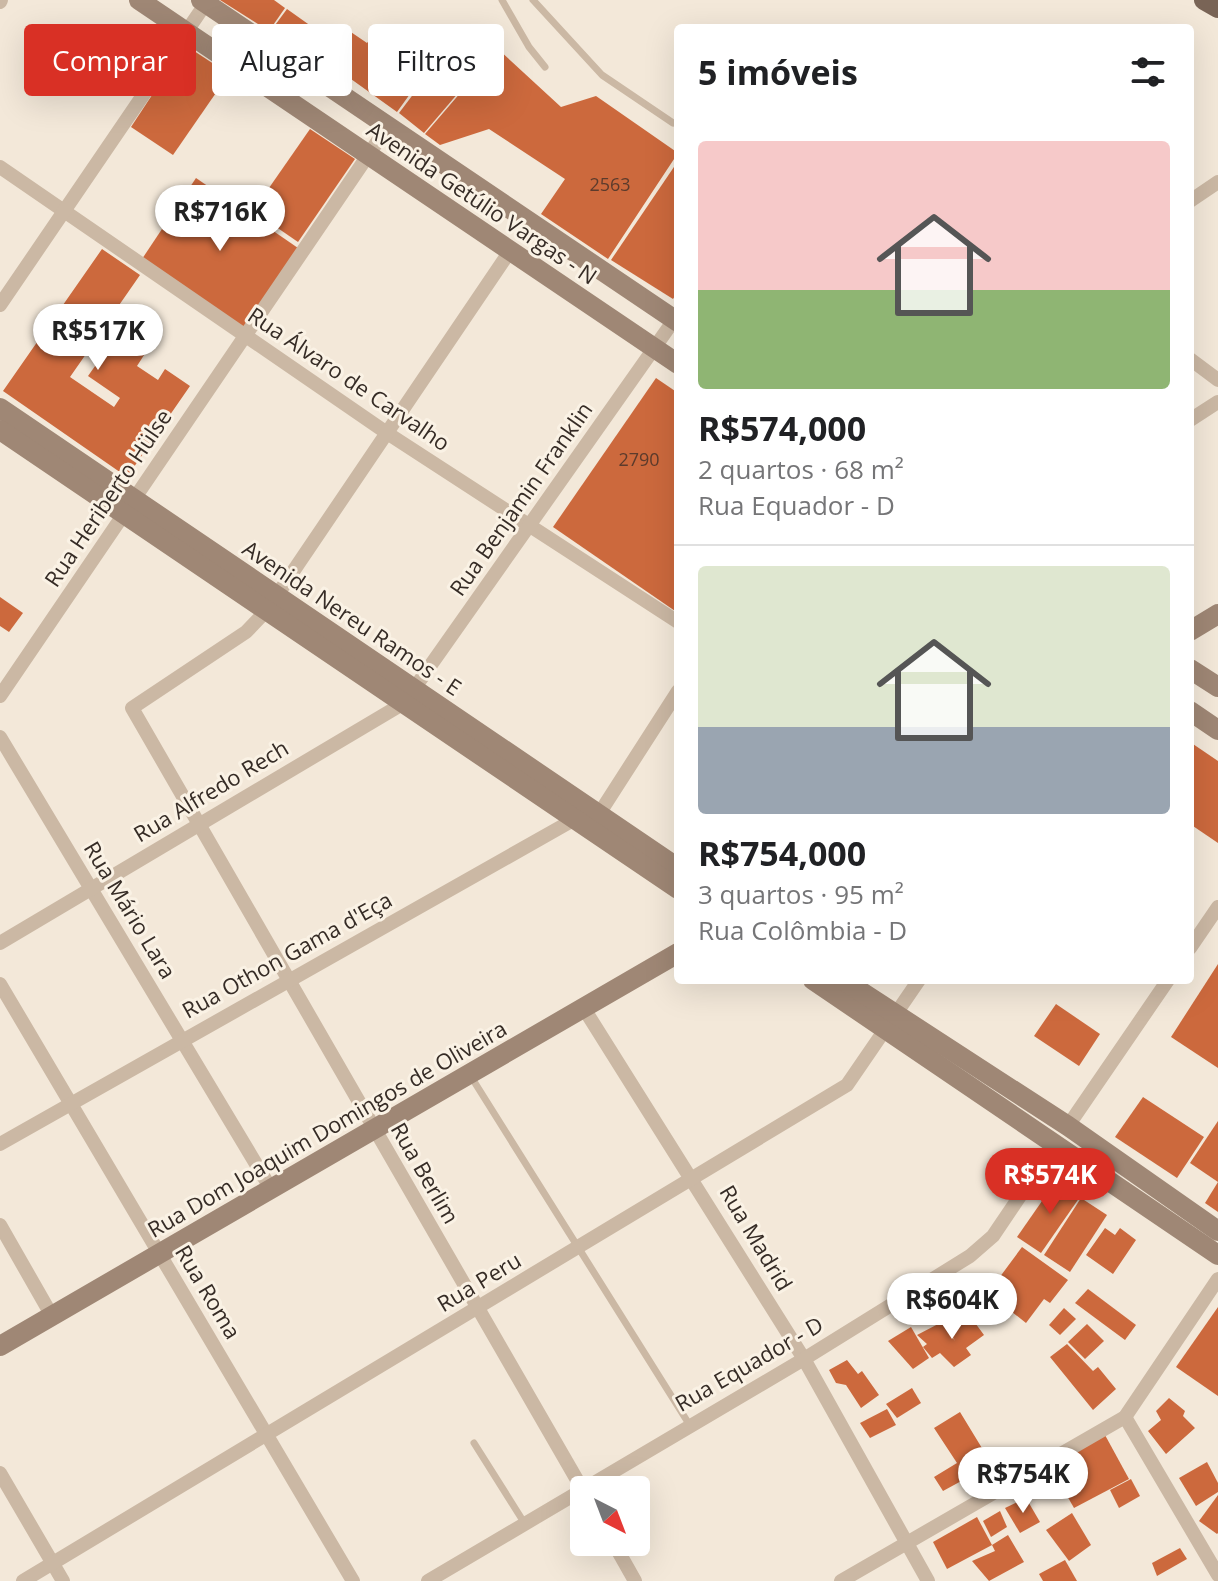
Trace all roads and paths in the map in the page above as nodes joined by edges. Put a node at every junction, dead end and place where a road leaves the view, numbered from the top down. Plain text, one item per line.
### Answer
1 (139, 0) edge
2 (502, 0) edge
3 (533, 0) edge
4 (1204, 0) edge
5 (205, 1) edge
6 (1218, 8) edge
7 (174, 24) edge
8 (191, 24) edge
9 (196, 39) edge
10 (545, 67) dead end
11 (142, 96) edge
12 (673, 123) dead end
13 (388, 126) junction
14 (368, 155) junction
15 (0, 167) edge
16 (1218, 182) edge
17 (1194, 198) edge
18 (63, 212) junction
19 (510, 251) junction
20 (0, 305) edge
21 (674, 320) edge
22 (674, 324) edge
23 (245, 336) junction
24 (655, 349) junction
25 (674, 361) edge
26 (1194, 362) edge
27 (1218, 380) edge
28 (1218, 402) edge
29 (0, 408) edge
30 (1194, 417) edge
31 (0, 430) edge
32 (387, 433) junction
33 (37, 444) junction
34 (128, 506) junction
35 (529, 524) junction
36 (272, 603) junction
37 (1218, 614) edge
38 (674, 619) edge
39 (1194, 629) edge
40 (1194, 672) edge
41 (1218, 687) edge
42 (0, 696) edge
43 (408, 696) junction
44 (674, 697) edge
45 (1194, 714) edge
46 (1218, 730) edge
47 (0, 737) edge
48 (599, 814) junction
49 (575, 819) junction
50 (198, 824) junction
51 (663, 865) edge
52 (674, 883) edge
53 (91, 888) junction
54 (1218, 907) edge
55 (1194, 942) edge
56 (0, 943) edge
57 (674, 955) edge
58 (288, 979) junction
59 (0, 984) edge
60 (820, 984) edge
61 (847, 984) edge
62 (916, 984) edge
63 (1165, 984) edge
64 (583, 1007) junction
65 (890, 1023) junction
66 (182, 1040) junction
67 (469, 1073) junction
68 (71, 1103) junction
69 (1068, 1126) junction
70 (374, 1129) junction
71 (0, 1144) edge
72 (1055, 1144) junction
73 (693, 1176) junction
74 (271, 1189) junction
75 (0, 1225) edge
76 (1218, 1231) edge
77 (579, 1246) junction
78 (159, 1254) junction
79 (1218, 1255) edge
80 (1218, 1279) edge
81 (478, 1308) junction
82 (52, 1316) junction
83 (0, 1346) edge
84 (804, 1359) junction
85 (1125, 1417) junction
86 (689, 1424) junction
87 (267, 1435) junction
88 (474, 1443) dead end
89 (0, 1473) edge
90 (574, 1476) edge
91 (607, 1476) edge
92 (570, 1498) edge
93 (525, 1524) junction
94 (906, 1544) junction
95 (621, 1556) edge
96 (53, 1564) junction
97 (1218, 1575) edge
98 (23, 1581) edge
99 (63, 1581) edge
100 (353, 1581) edge
101 (428, 1581) edge
102 (635, 1581) edge
103 (841, 1581) edge
104 (928, 1581) edge

1 - 7 street, Avenida Getúlio Vargas - N
2 - 10 lane
3 - 12 lane
4 - 6 main road
5 - 8 street
5 - 13 street, Avenida Getúlio Vargas - N
9 - 14 street, Avenida Getúlio Vargas - N
11 - 18 street
13 - 14 street, Rua Heriberto Hülse
13 - 21 street, Avenida Getúlio Vargas - N
14 - 19 street, Avenida Getúlio Vargas - N
14 - 23 street, Rua Heriberto Hülse
15 - 18 street, Rua Álvaro de Carvalho
16 - 17 street
18 - 20 street
18 - 23 street, Rua Álvaro de Carvalho
19 - 24 street, Avenida Getúlio Vargas - N
19 - 32 street
22 - 24 street, Rua Benjamin Franklin
23 - 32 street, Rua Álvaro de Carvalho
23 - 34 street, Rua Heriberto Hülse
24 - 25 street, Avenida Getúlio Vargas - N
24 - 35 street, Rua Benjamin Franklin
26 - 27 street
28 - 30 street
29 - 33 street, Avenida Nereu Ramos - E
31 - 33 street, Avenida Nereu Ramos - E
32 - 35 street, Rua Álvaro de Carvalho
32 - 36 street
33 - 34 street, Avenida Nereu Ramos - E
34 - 36 street, Avenida Nereu Ramos - E
34 - 42 street, Rua Heriberto Hülse
35 - 38 street, Rua Álvaro de Carvalho
35 - 43 street, Rua Benjamin Franklin
36 - 43 street, Avenida Nereu Ramos - E
36 - 50 street, Rua Berlim
37 - 39 street
40 - 41 street
43 - 48 street, Avenida Nereu Ramos - E
43 - 49 street, Avenida Nereu Ramos - E
43 - 50 street, Rua Alfredo Rech
44 - 48 street
45 - 46 street
47 - 53 street, Rua Mário Lara
48 - 49 street, Rua Othon Gama d'Eça
48 - 51 street, Avenida Nereu Ramos - E
49 - 51 street, Avenida Nereu Ramos - E
49 - 58 street, Rua Othon Gama d'Eça
50 - 53 street, Rua Alfredo Rech
50 - 58 street, Rua Berlim
51 - 52 street, Avenida Nereu Ramos - E
53 - 56 street, Rua Alfredo Rech
53 - 66 street, Rua Mário Lara
54 - 55 street
57 - 64 street, Rua Dom Joaquim Domingos de Oliveira
58 - 66 street, Rua Othon Gama d'Eça
58 - 70 street, Rua Berlim
59 - 68 street, Rua Roma
60 - 65 street
61 - 65 street
62 - 65 street, Rua Peru
63 - 69 street
64 - 67 street, Rua Dom Joaquim Domingos de Oliveira
64 - 73 street, Rua Madrid
65 - 69 street
65 - 72 street
65 - 73 street, Rua Peru
66 - 68 street, Rua Othon Gama d'Eça
66 - 74 street, Rua Mário Lara
67 - 70 street, Rua Dom Joaquim Domingos de Oliveira
67 - 77 lane
68 - 71 street, Rua Othon Gama d'Eça
68 - 78 street, Rua Roma
69 - 76 street
70 - 74 street, Rua Dom Joaquim Domingos de Oliveira
70 - 81 street, Rua Berlim
72 - 79 street
72 - 84 street, Rua Equador - D
73 - 77 street, Rua Peru
73 - 84 street, Rua Madrid
74 - 78 street, Rua Dom Joaquim Domingos de Oliveira
75 - 82 street
77 - 81 street, Rua Peru
77 - 86 lane
78 - 82 street, Rua Dom Joaquim Domingos de Oliveira
78 - 87 street, Rua Roma
80 - 85 street
81 - 87 street, Rua Peru
81 - 90 street, Rua Berlim
82 - 83 street, Rua Dom Joaquim Domingos de Oliveira
84 - 86 street, Rua Equador - D
84 - 94 street, Rua Madrid
85 - 94 street
85 - 97 street
86 - 91 street, Rua Equador - D
87 - 96 street, Rua Peru
87 - 100 street, Rua Roma
88 - 93 lane
89 - 96 street
92 - 93 street, Rua Equador - D
93 - 101 street, Rua Equador - D
94 - 103 street
94 - 104 street, Rua Madrid
95 - 102 street
96 - 98 street, Rua Peru
96 - 99 street

